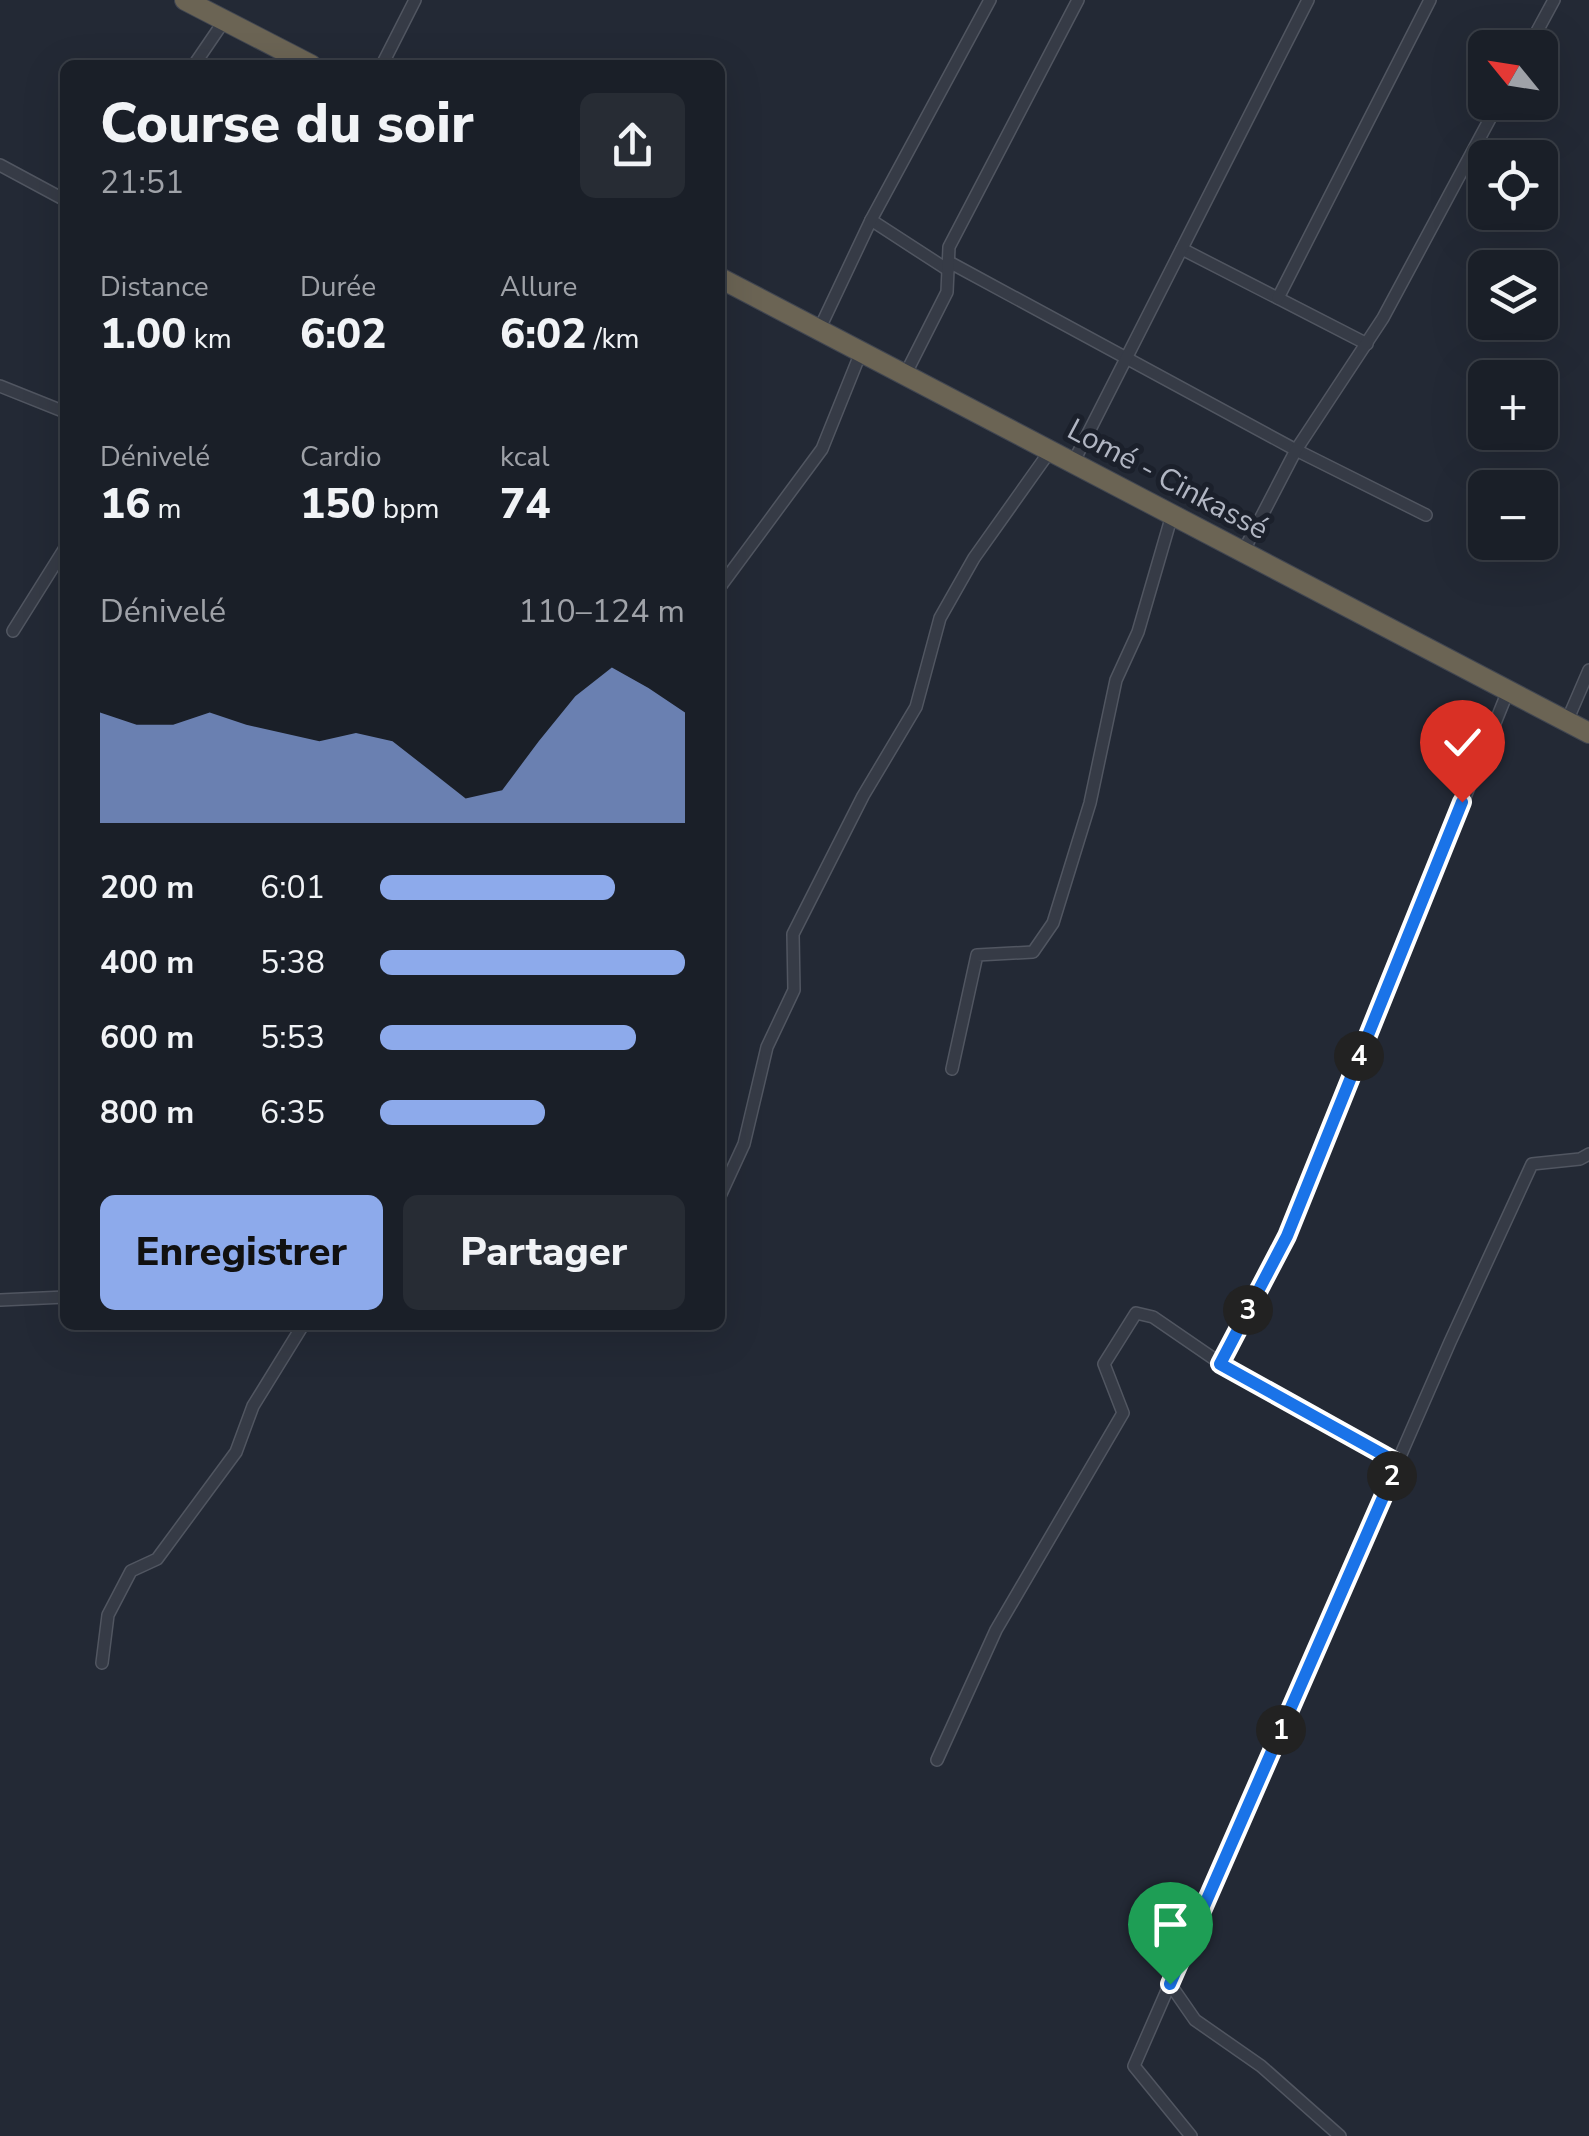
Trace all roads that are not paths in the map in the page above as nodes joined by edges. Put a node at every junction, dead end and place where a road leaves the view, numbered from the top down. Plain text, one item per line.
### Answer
1 (185, 0) edge
2 (415, 0) edge
3 (990, 0) edge
4 (1078, 0) edge
5 (1308, 0) edge
6 (1430, 0) edge
7 (1554, 0) edge
8 (224, 21) junction
9 (1538, 30) edge
10 (197, 60) edge
11 (301, 60) edge
12 (385, 60) edge
13 (1489, 120) edge
14 (0, 165) edge
15 (60, 197) edge
16 (871, 220) junction
17 (1182, 248) junction
18 (948, 266) junction
19 (725, 281) edge
20 (1278, 298) junction
21 (819, 330) junction
22 (1367, 344) junction
23 (861, 352) junction
24 (1128, 356) junction
25 (906, 375) junction
26 (0, 386) edge
27 (60, 410) edge
28 (1296, 450) junction
29 (1050, 451) junction
30 (1073, 463) junction
31 (1172, 514) junction
32 (1426, 515) dead end
33 (1243, 552) junction
34 (60, 556) edge
35 (725, 580) edge
36 (13, 630) dead end
37 (1589, 670) edge
38 (1508, 690) junction
39 (1567, 721) junction
40 (1589, 733) edge
41 (952, 1069) dead end
42 (1589, 1154) edge
43 (725, 1185) edge
44 (60, 1297) edge
45 (0, 1300) edge
46 (300, 1330) edge
47 (1220, 1364) junction
48 (1398, 1463) junction
49 (102, 1663) dead end
50 (937, 1760) dead end
51 (1170, 1984) junction
52 (1191, 2136) edge
53 (1340, 2136) edge

1 - 8 highway
2 - 12 street
3 - 16 street
4 - 18 street
5 - 17 street
6 - 20 street
7 - 9 street
8 - 10 street
8 - 11 highway
13 - 22 street
14 - 15 street
16 - 18 street
16 - 21 street
17 - 20 street
17 - 24 street
18 - 24 street
18 - 25 street
19 - 21 highway, Lomé - Cinkassé
20 - 22 street
21 - 23 highway, Lomé - Cinkassé
22 - 28 street
23 - 25 highway, Lomé - Cinkassé
23 - 35 street
24 - 28 street
24 - 30 street
25 - 29 highway, Lomé - Cinkassé
26 - 27 street
28 - 32 street
28 - 33 street
29 - 30 highway, Lomé - Cinkassé
29 - 43 street
30 - 31 highway, Lomé - Cinkassé
31 - 33 highway, Lomé - Cinkassé
31 - 41 street
33 - 38 highway, Lomé - Cinkassé
34 - 36 street
37 - 39 street
38 - 39 highway, Lomé - Cinkassé
38 - 47 street
39 - 40 highway, Lomé - Cinkassé
42 - 48 street
44 - 45 street
46 - 49 street
47 - 48 street
47 - 50 street
48 - 51 street
51 - 52 street
51 - 53 street

